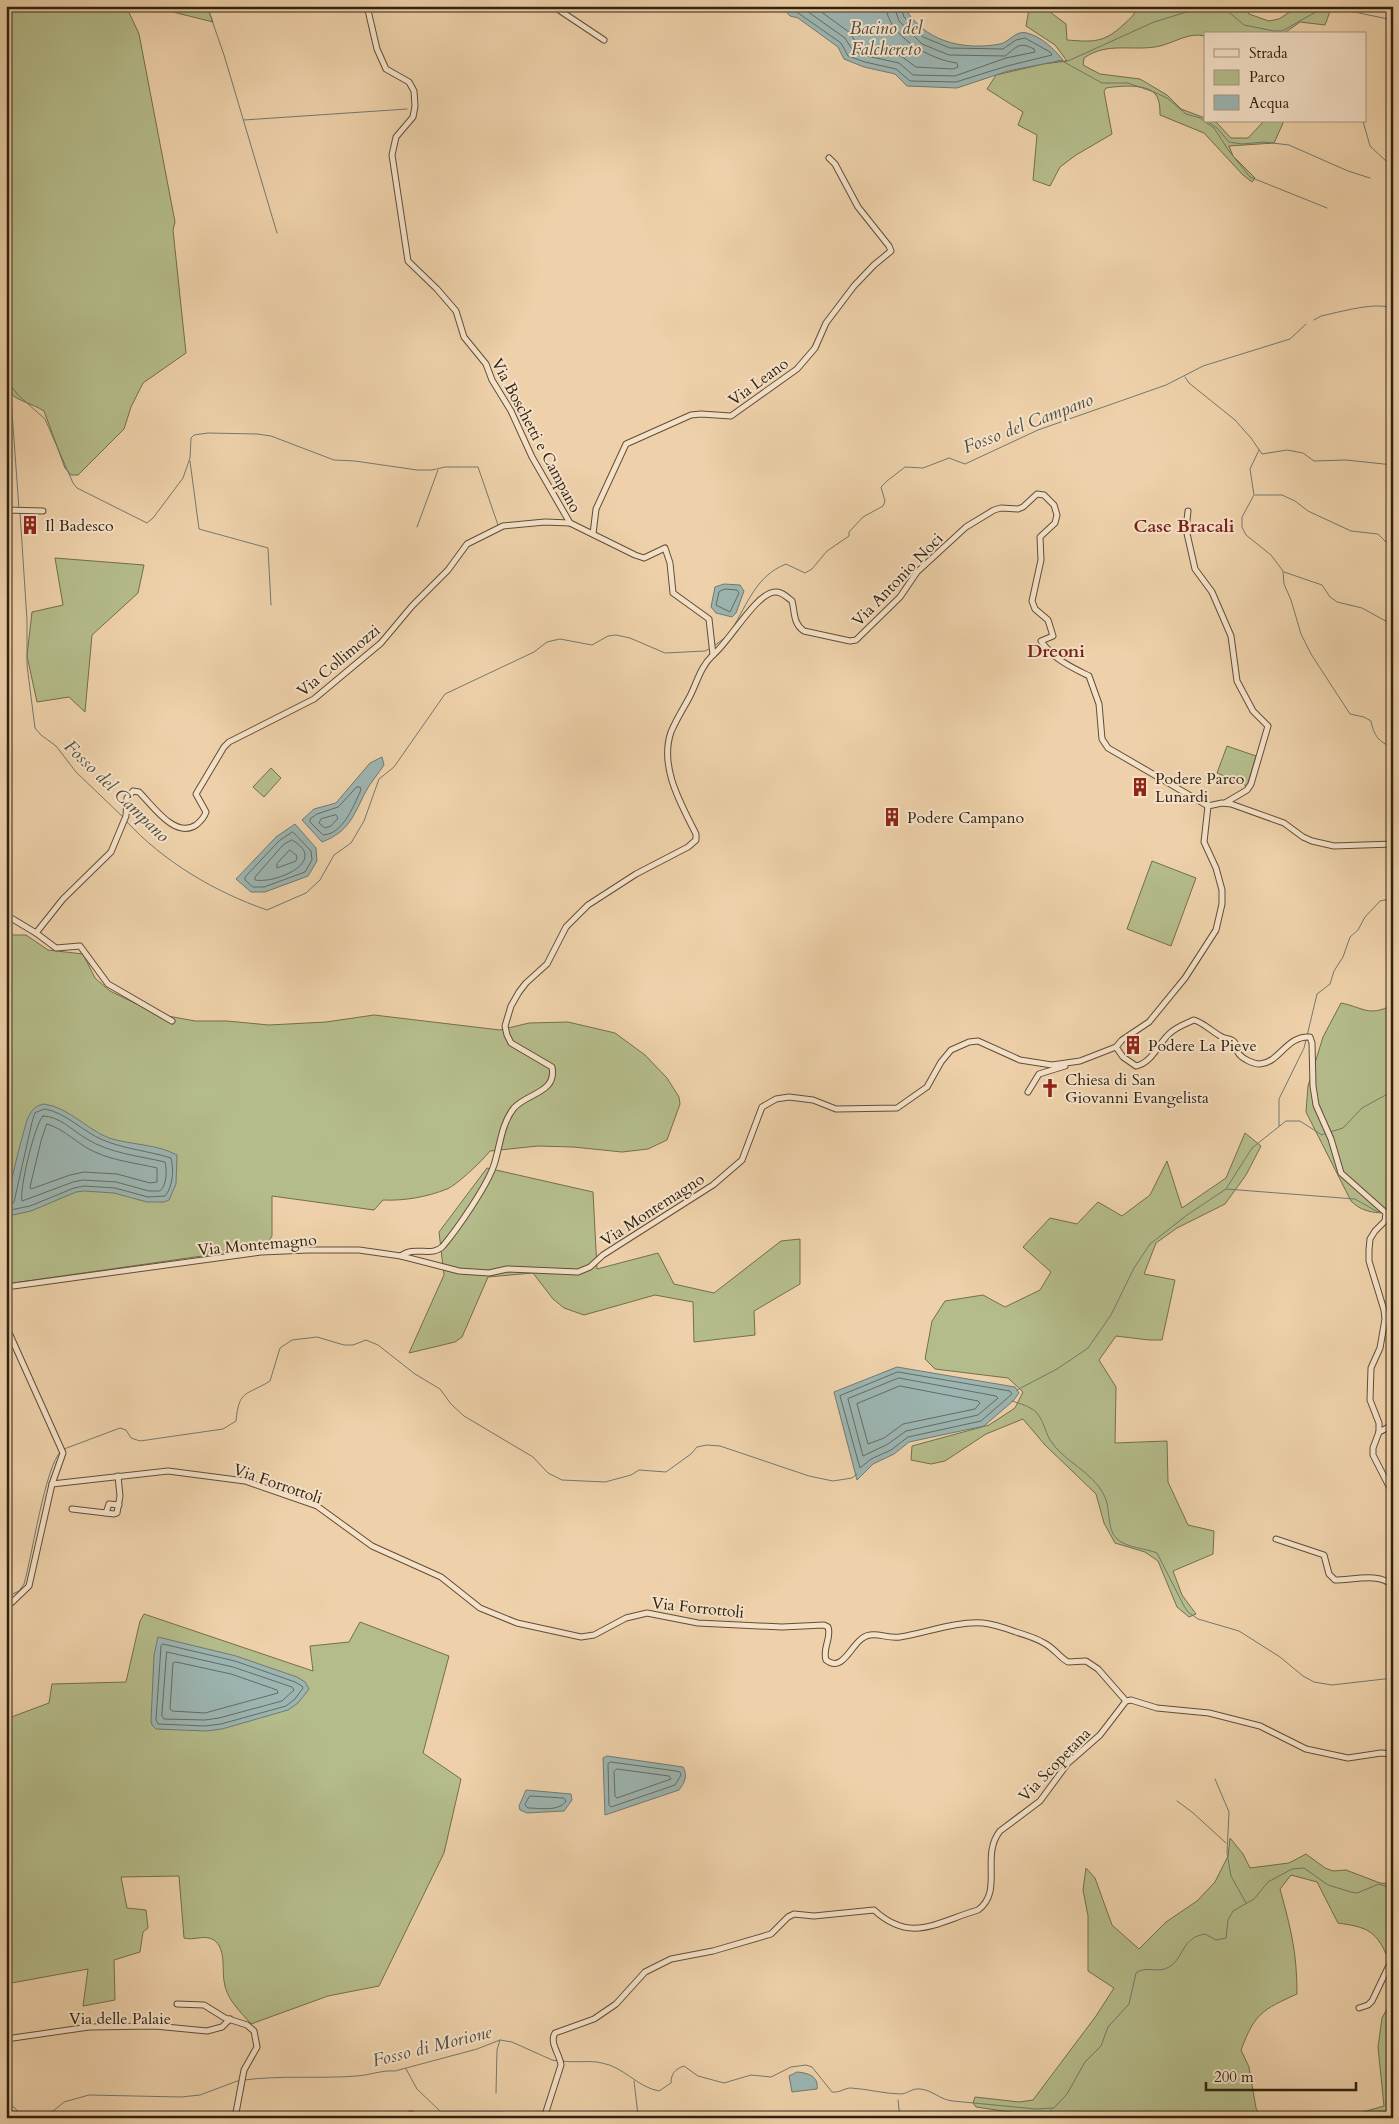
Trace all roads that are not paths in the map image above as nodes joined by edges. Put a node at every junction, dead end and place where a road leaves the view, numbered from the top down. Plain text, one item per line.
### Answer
1 (367, 6) edge
2 (554, 6) edge
3 (604, 40) dead end
4 (829, 158) dead end
5 (6, 510) edge
6 (43, 511) dead end
7 (1188, 511) dead end
8 (570, 523) junction
9 (593, 534) junction
10 (713, 655) junction
11 (1225, 803) junction
12 (1208, 806) junction
13 (1393, 844) edge
14 (6, 915) edge
15 (36, 933) junction
16 (172, 1021) dead end
17 (1116, 1047) junction
18 (1080, 1061) junction
19 (1028, 1092) dead end
20 (401, 1256) junction
21 (6, 1287) edge
22 (6, 1326) edge
23 (1393, 1425) edge
24 (1379, 1432) junction
25 (118, 1476) junction
26 (52, 1484) junction
27 (1393, 1494) edge
28 (119, 1505) junction
29 (72, 1509) dead end
30 (106, 1513) junction
31 (1276, 1539) dead end
32 (1393, 1586) edge
33 (6, 1608) edge
34 (1126, 1701) junction
35 (1393, 1754) edge
36 (1393, 1957) edge
37 (177, 2004) dead end
38 (1358, 2008) dead end
39 (230, 2019) junction
40 (6, 2039) edge
41 (235, 2118) edge
42 (544, 2118) edge

1 - 8 street, Via Boschetti e Campano
2 - 3 street
4 - 9 street, Via Leano
5 - 6 street
7 - 11 street
8 - 9 street, Via Boschetti e Campano
8 - 15 street, Via Collimozzi
9 - 10 street, Via Boschetti e Campano
10 - 12 street, Via Antonio Noci
10 - 20 street
11 - 12 street
11 - 13 street
12 - 17 street, Via Montemagno
14 - 15 street
15 - 16 street
17 - 18 street, Via Montemagno
17 - 24 street
18 - 19 street
18 - 20 street, Via Montemagno
20 - 21 street, Via Montemagno
22 - 26 street
23 - 24 street
24 - 27 street
25 - 26 street, Via Forrottoli
25 - 28 street
25 - 34 street, Via Forrottoli
26 - 33 street
28 - 30 street
28 - 30 street
29 - 30 street
31 - 32 street
34 - 35 street
34 - 42 street, Via Scopetana
36 - 38 street
37 - 39 street
39 - 40 street, Via delle Palaie
39 - 41 street

